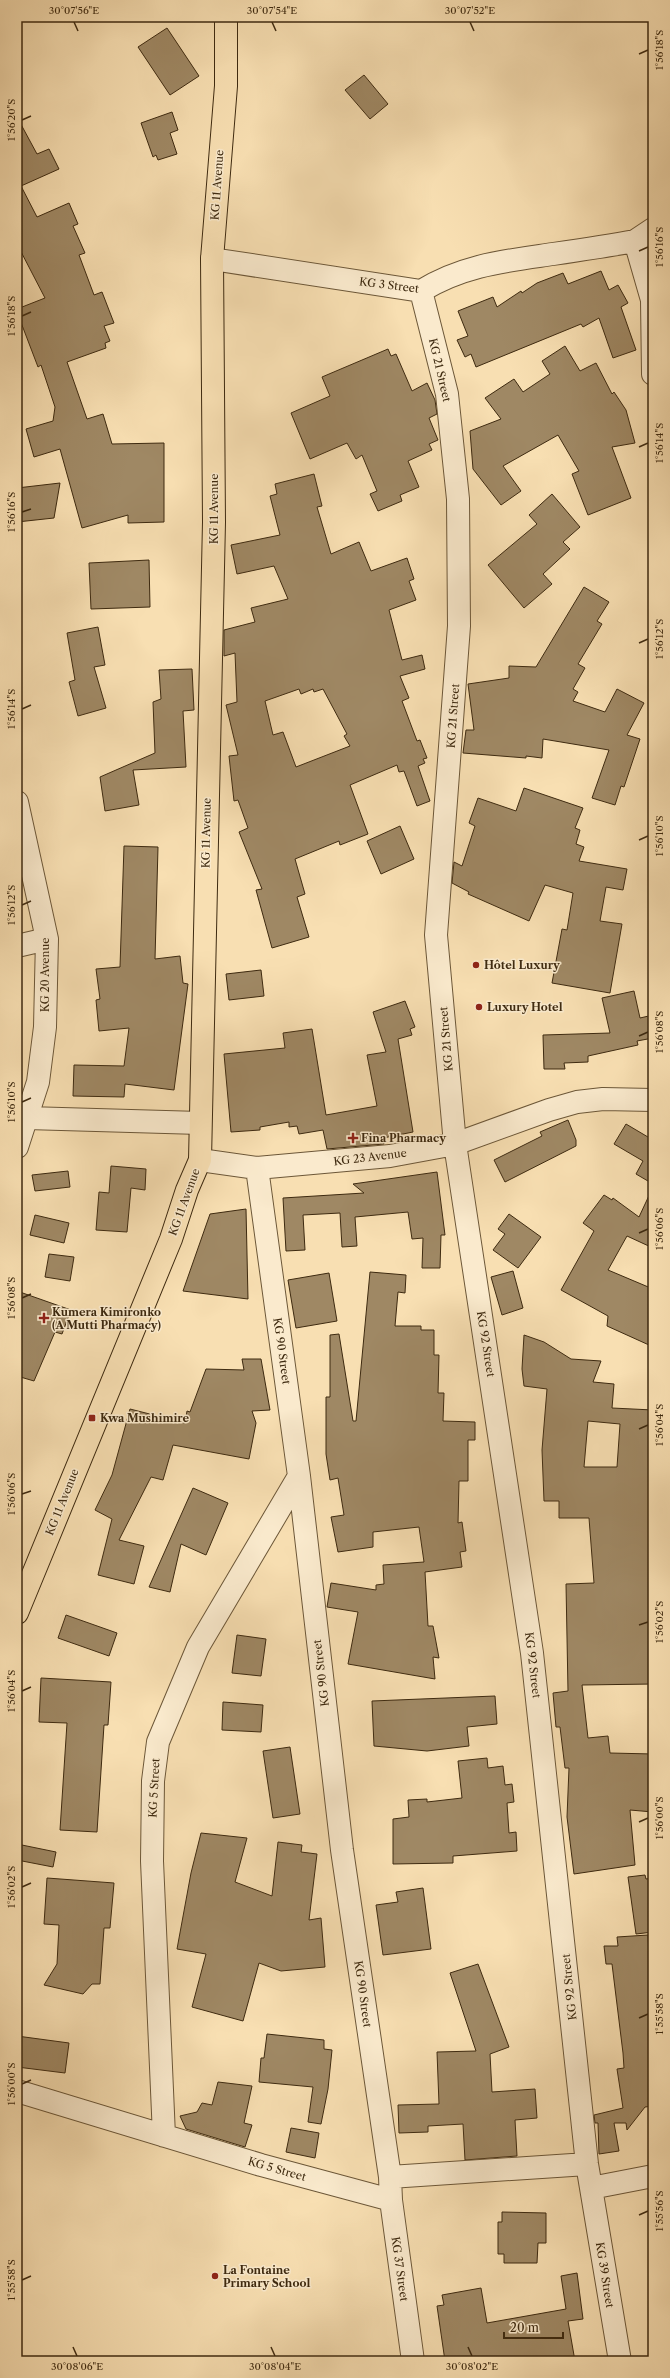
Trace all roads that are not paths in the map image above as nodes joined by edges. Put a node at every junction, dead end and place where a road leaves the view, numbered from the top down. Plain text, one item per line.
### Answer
1 (226, 17) edge
2 (653, 229) edge
3 (635, 241) junction
4 (212, 259) junction
5 (421, 291) junction
6 (653, 374) edge
7 (17, 802) edge
8 (47, 939) junction
9 (17, 946) edge
10 (653, 1100) edge
11 (27, 1118) junction
12 (200, 1123) junction
13 (455, 1144) junction
14 (17, 1147) edge
15 (200, 1160) junction
16 (257, 1168) junction
17 (299, 1476) junction
18 (17, 1613) edge
19 (17, 2091) edge
20 (164, 2136) junction
21 (587, 2164) junction
22 (653, 2176) edge
23 (390, 2178) junction
24 (591, 2188) junction
25 (391, 2200) junction
26 (413, 2361) edge
27 (620, 2361) edge

1 - 4 main road, KG 11 Avenue
2 - 3 street, KG 3 Street
3 - 5 street, KG 3 Street
3 - 6 street
4 - 5 street, KG 3 Street
4 - 12 main road, KG 11 Avenue
5 - 13 street, KG 21 Street
7 - 8 street, KG 20 Avenue
8 - 9 street
8 - 11 street, KG 20 Avenue
10 - 13 street, KG 23 Avenue
11 - 12 street
11 - 14 street, KG 20 Avenue
12 - 15 main road, KG 11 Avenue
13 - 16 street, KG 23 Avenue
13 - 21 street, KG 92 Street
15 - 16 street, KG 23 Avenue
15 - 18 main road, KG 11 Avenue
16 - 17 street, KG 90 Street
17 - 20 street, KG 5 Street
17 - 23 street, KG 90 Street
19 - 20 street, KG 5 Street
20 - 25 street, KG 5 Street
21 - 23 street
21 - 24 street, KG 92 Street
22 - 24 street
23 - 25 street, KG 37 Street
24 - 27 street, KG 39 Street
25 - 26 street, KG 37 Street

